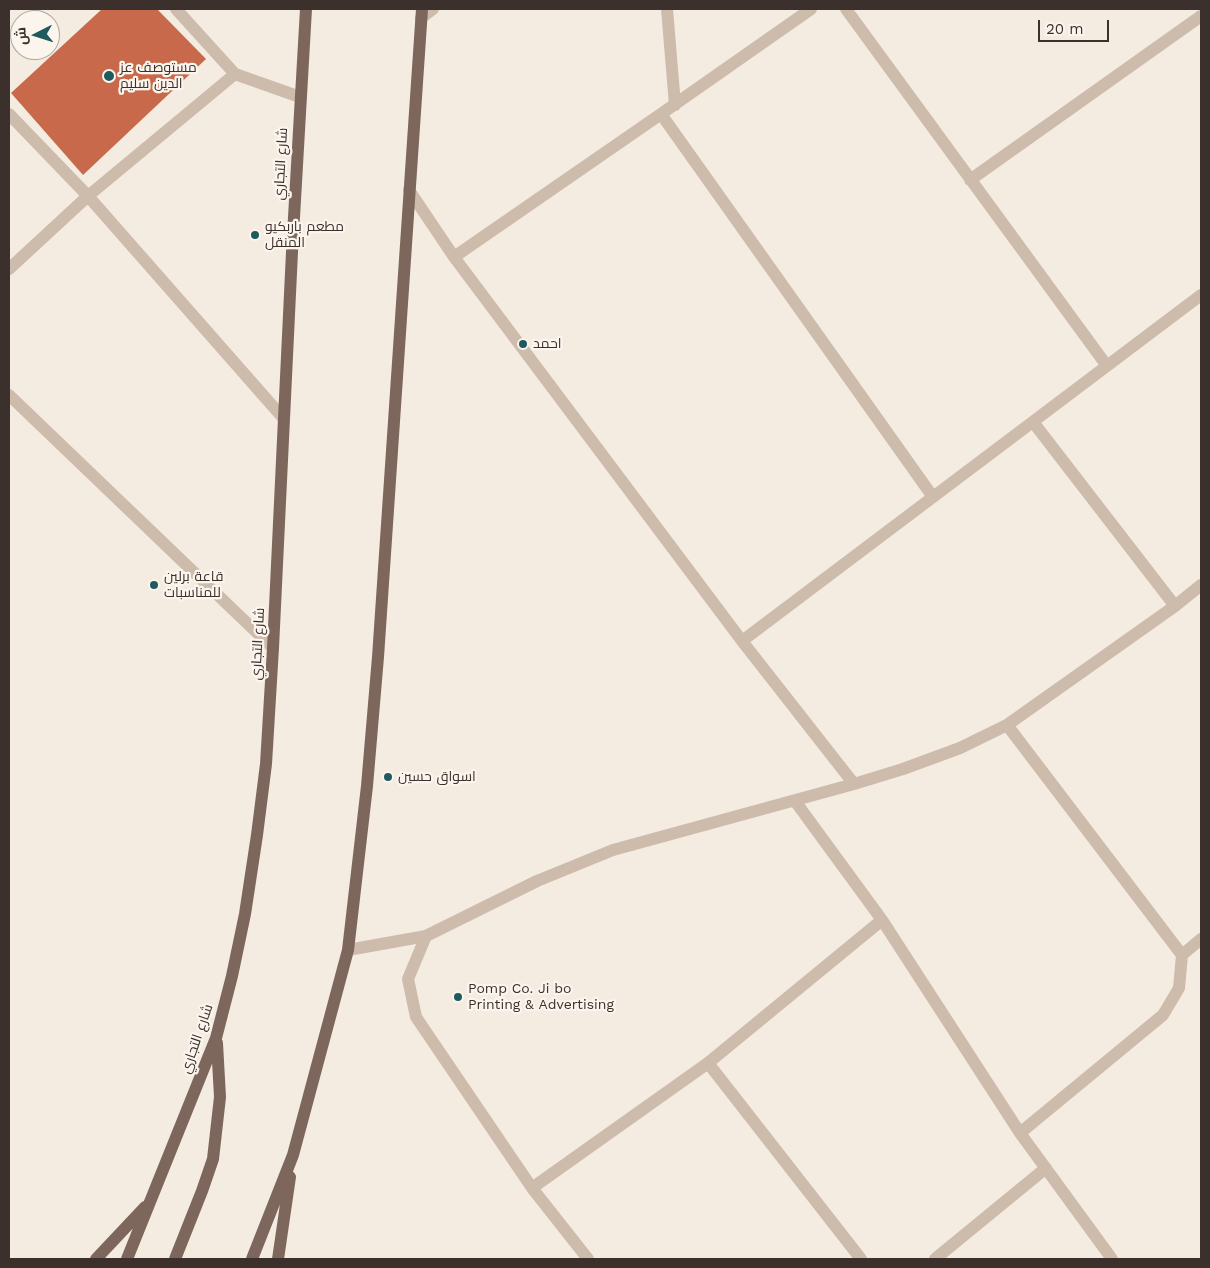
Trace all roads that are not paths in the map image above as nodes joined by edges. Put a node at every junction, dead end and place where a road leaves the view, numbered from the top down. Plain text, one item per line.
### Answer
1 (176, 9) edge
2 (306, 9) edge
3 (433, 9) edge
4 (667, 9) edge
5 (811, 9) edge
6 (846, 9) edge
7 (422, 13) edge
8 (1201, 16) edge
9 (235, 74) junction
10 (300, 98) junction
11 (675, 105) junction
12 (9, 114) edge
13 (661, 114) junction
14 (970, 180) junction
15 (409, 190) junction
16 (88, 196) junction
17 (454, 257) junction
18 (9, 269) edge
19 (1201, 295) edge
20 (1106, 366) junction
21 (9, 395) edge
22 (284, 419) junction
23 (1033, 422) junction
24 (933, 497) junction
25 (1201, 585) edge
26 (1175, 606) junction
27 (742, 641) junction
28 (273, 648) junction
29 (1006, 724) junction
30 (854, 784) junction
31 (796, 801) junction
32 (882, 920) junction
33 (426, 936) junction
34 (1201, 939) edge
35 (348, 950) junction
36 (1182, 955) junction
37 (216, 1038) junction
38 (708, 1063) junction
39 (1020, 1133) junction
40 (293, 1155) junction
41 (1046, 1168) junction
42 (532, 1188) junction
43 (150, 1202) junction
44 (96, 1259) edge
45 (127, 1259) edge
46 (175, 1259) edge
47 (252, 1259) edge
48 (278, 1259) edge
49 (588, 1259) edge
50 (861, 1259) edge
51 (935, 1259) edge
52 (1112, 1259) edge

1 - 9 street
2 - 10 main road, شارع التجاري
3 - 7 street
4 - 11 street
5 - 11 street
6 - 14 street
7 - 15 main road
8 - 14 street
9 - 10 street
9 - 16 street
10 - 22 main road, شارع التجاري
11 - 13 street
12 - 16 street
13 - 17 street
13 - 24 street
14 - 20 street
15 - 17 street
15 - 35 main road
16 - 18 street
16 - 22 street
17 - 27 street
19 - 20 street
20 - 23 street
21 - 28 street
22 - 28 main road, شارع التجاري
23 - 24 street
23 - 26 street
24 - 27 street
25 - 26 street
26 - 29 street
27 - 30 street
28 - 37 main road, شارع التجاري
29 - 30 street
29 - 36 street
30 - 31 street
31 - 32 street
31 - 33 street
32 - 38 street
32 - 39 street
33 - 35 street
33 - 42 street
34 - 36 street
35 - 40 main road
36 - 39 street
37 - 43 main road, شارع التجاري
37 - 46 main road
38 - 42 street
38 - 50 street
39 - 41 street
40 - 47 main road
40 - 48 main road
41 - 51 street
41 - 52 street
42 - 49 street
43 - 44 main road
43 - 45 main road, شارع التجاري

